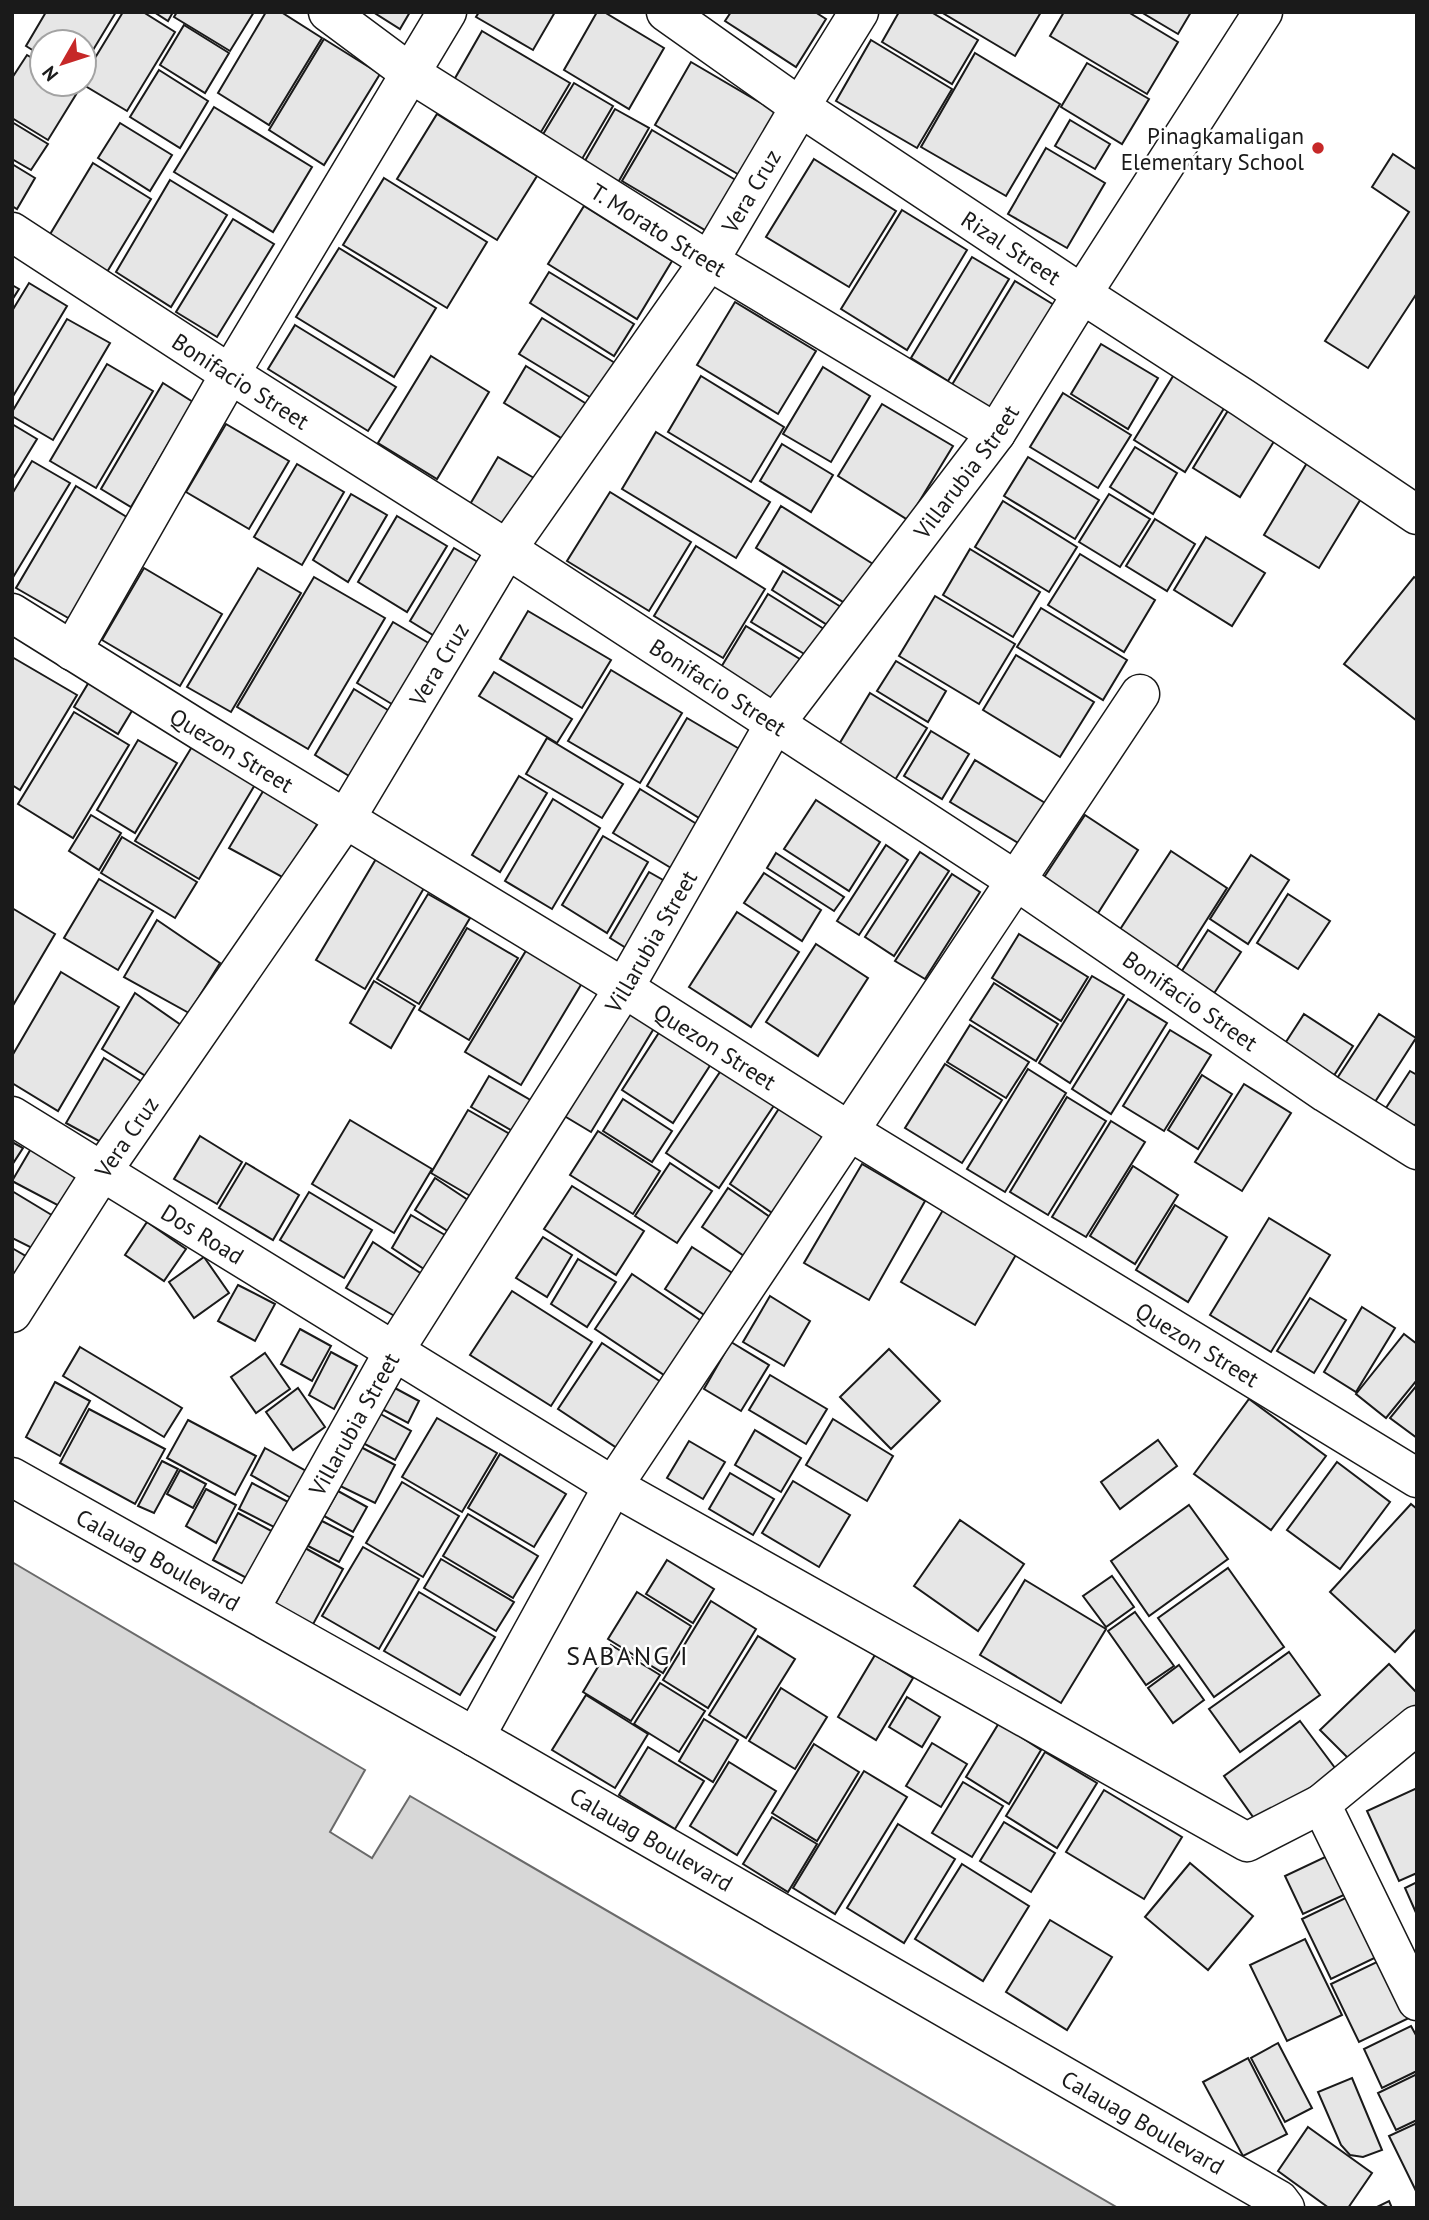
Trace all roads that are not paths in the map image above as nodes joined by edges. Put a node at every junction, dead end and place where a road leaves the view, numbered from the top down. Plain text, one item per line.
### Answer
1 (328, 12) edge
2 (447, 12) edge
3 (666, 12) edge
4 (859, 12) edge
5 (1263, 12) edge
6 (410, 73) junction
7 (800, 107) junction
8 (12, 232) edge
9 (709, 261) junction
10 (1082, 294) junction
11 (230, 374) junction
12 (996, 433) junction
13 (1417, 515) edge
14 (507, 549) junction
15 (14, 620) edge
16 (72, 651) junction
17 (1140, 694) dead end
18 (774, 725) junction
19 (346, 818) junction
20 (1014, 880) junction
21 (624, 988) junction
22 (12, 1116) edge
23 (849, 1131) junction
24 (1417, 1150) edge
25 (103, 1170) junction
26 (12, 1313) edge
27 (394, 1350) junction
28 (12, 1477) edge
29 (1417, 1478) edge
30 (613, 1486) junction
31 (250, 1609) junction
32 (1417, 1725) edge
33 (475, 1737) junction
34 (1321, 1804) junction
35 (1417, 2001) edge
36 (1285, 2208) edge

1 - 6 street, T. Morato Street
2 - 6 street
3 - 7 street, Rizal Street
4 - 7 street, Vera Cruz
5 - 10 street, Rizal Street
6 - 9 street, T. Morato Street
6 - 11 street
7 - 9 street, Vera Cruz
7 - 10 street, Rizal Street
8 - 11 street, Bonifacio Street
9 - 12 street, T. Morato Street
9 - 14 street, Vera Cruz
10 - 12 street, Villarubia Street
10 - 13 street
11 - 14 street, Bonifacio Street
11 - 16 street
12 - 18 street, Villarubia Street
14 - 18 street, Bonifacio Street
14 - 19 street, Vera Cruz
15 - 16 street, Quezon Street
16 - 19 street, Quezon Street
17 - 20 street
18 - 20 street, Bonifacio Street
18 - 21 street, Villarubia Street
19 - 21 street, Quezon Street
19 - 25 street, Vera Cruz
20 - 23 street
20 - 24 street, Bonifacio Street
21 - 23 street, Quezon Street
21 - 27 street, Villarubia Street
22 - 25 street, Dos Road
23 - 29 street, Quezon Street
23 - 30 street
25 - 26 street, Vera Cruz
25 - 27 street, Dos Road
27 - 30 street, Dos Road
27 - 31 street, Villarubia Street
28 - 31 street, Calauag Boulevard
30 - 33 street
30 - 34 street, Dos Road
31 - 33 street, Calauag Boulevard
32 - 34 street
33 - 36 street, Calauag Boulevard
34 - 35 street

